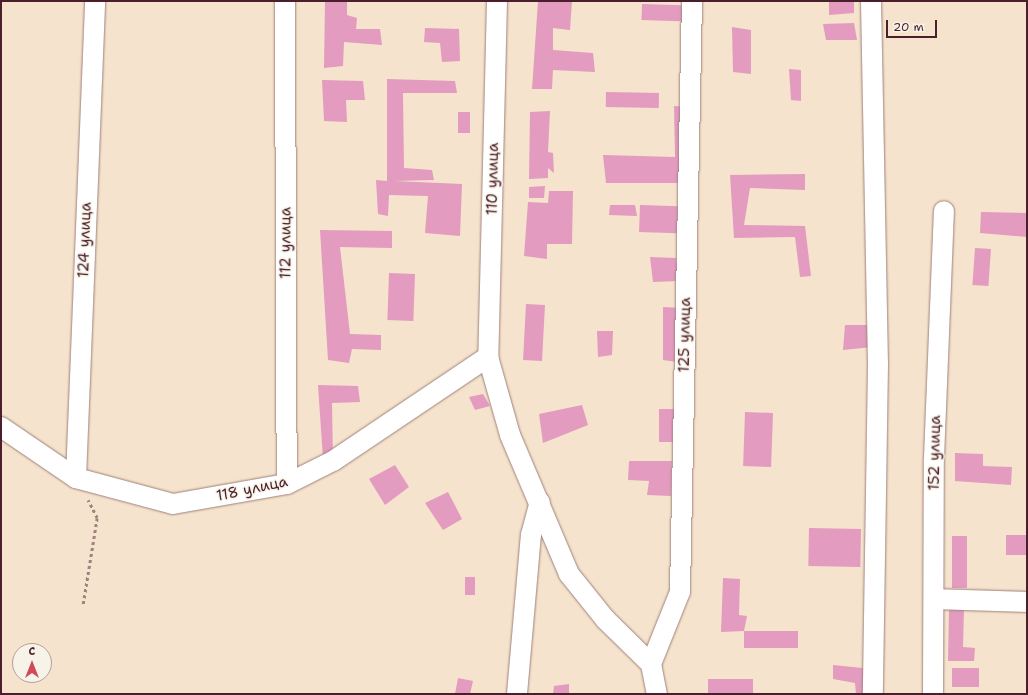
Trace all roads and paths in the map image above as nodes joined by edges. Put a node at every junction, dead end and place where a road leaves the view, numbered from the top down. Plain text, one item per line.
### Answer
1 (95, 1) edge
2 (285, 1) edge
3 (497, 1) edge
4 (692, 1) edge
5 (871, 1) edge
6 (944, 211) dead end
7 (488, 357) junction
8 (1, 427) edge
9 (76, 478) junction
10 (286, 484) junction
11 (540, 502) junction
12 (934, 599) junction
13 (1027, 602) edge
14 (83, 604) dead end
15 (651, 664) junction
16 (517, 694) edge
17 (657, 694) edge
18 (873, 694) edge
19 (933, 694) edge

1 - 9 street, 124 улица
2 - 10 street, 112 улица
3 - 7 street, 110 улица
4 - 15 street, 125 улица
5 - 18 street
6 - 12 street, 152 улица
7 - 10 street, 118 улица
7 - 11 street, 110 улица
8 - 9 street, 118 улица
9 - 10 street, 118 улица
9 - 14 path
11 - 15 street, 110 улица
11 - 16 street
12 - 13 street
12 - 19 street, 152 улица
15 - 17 street

